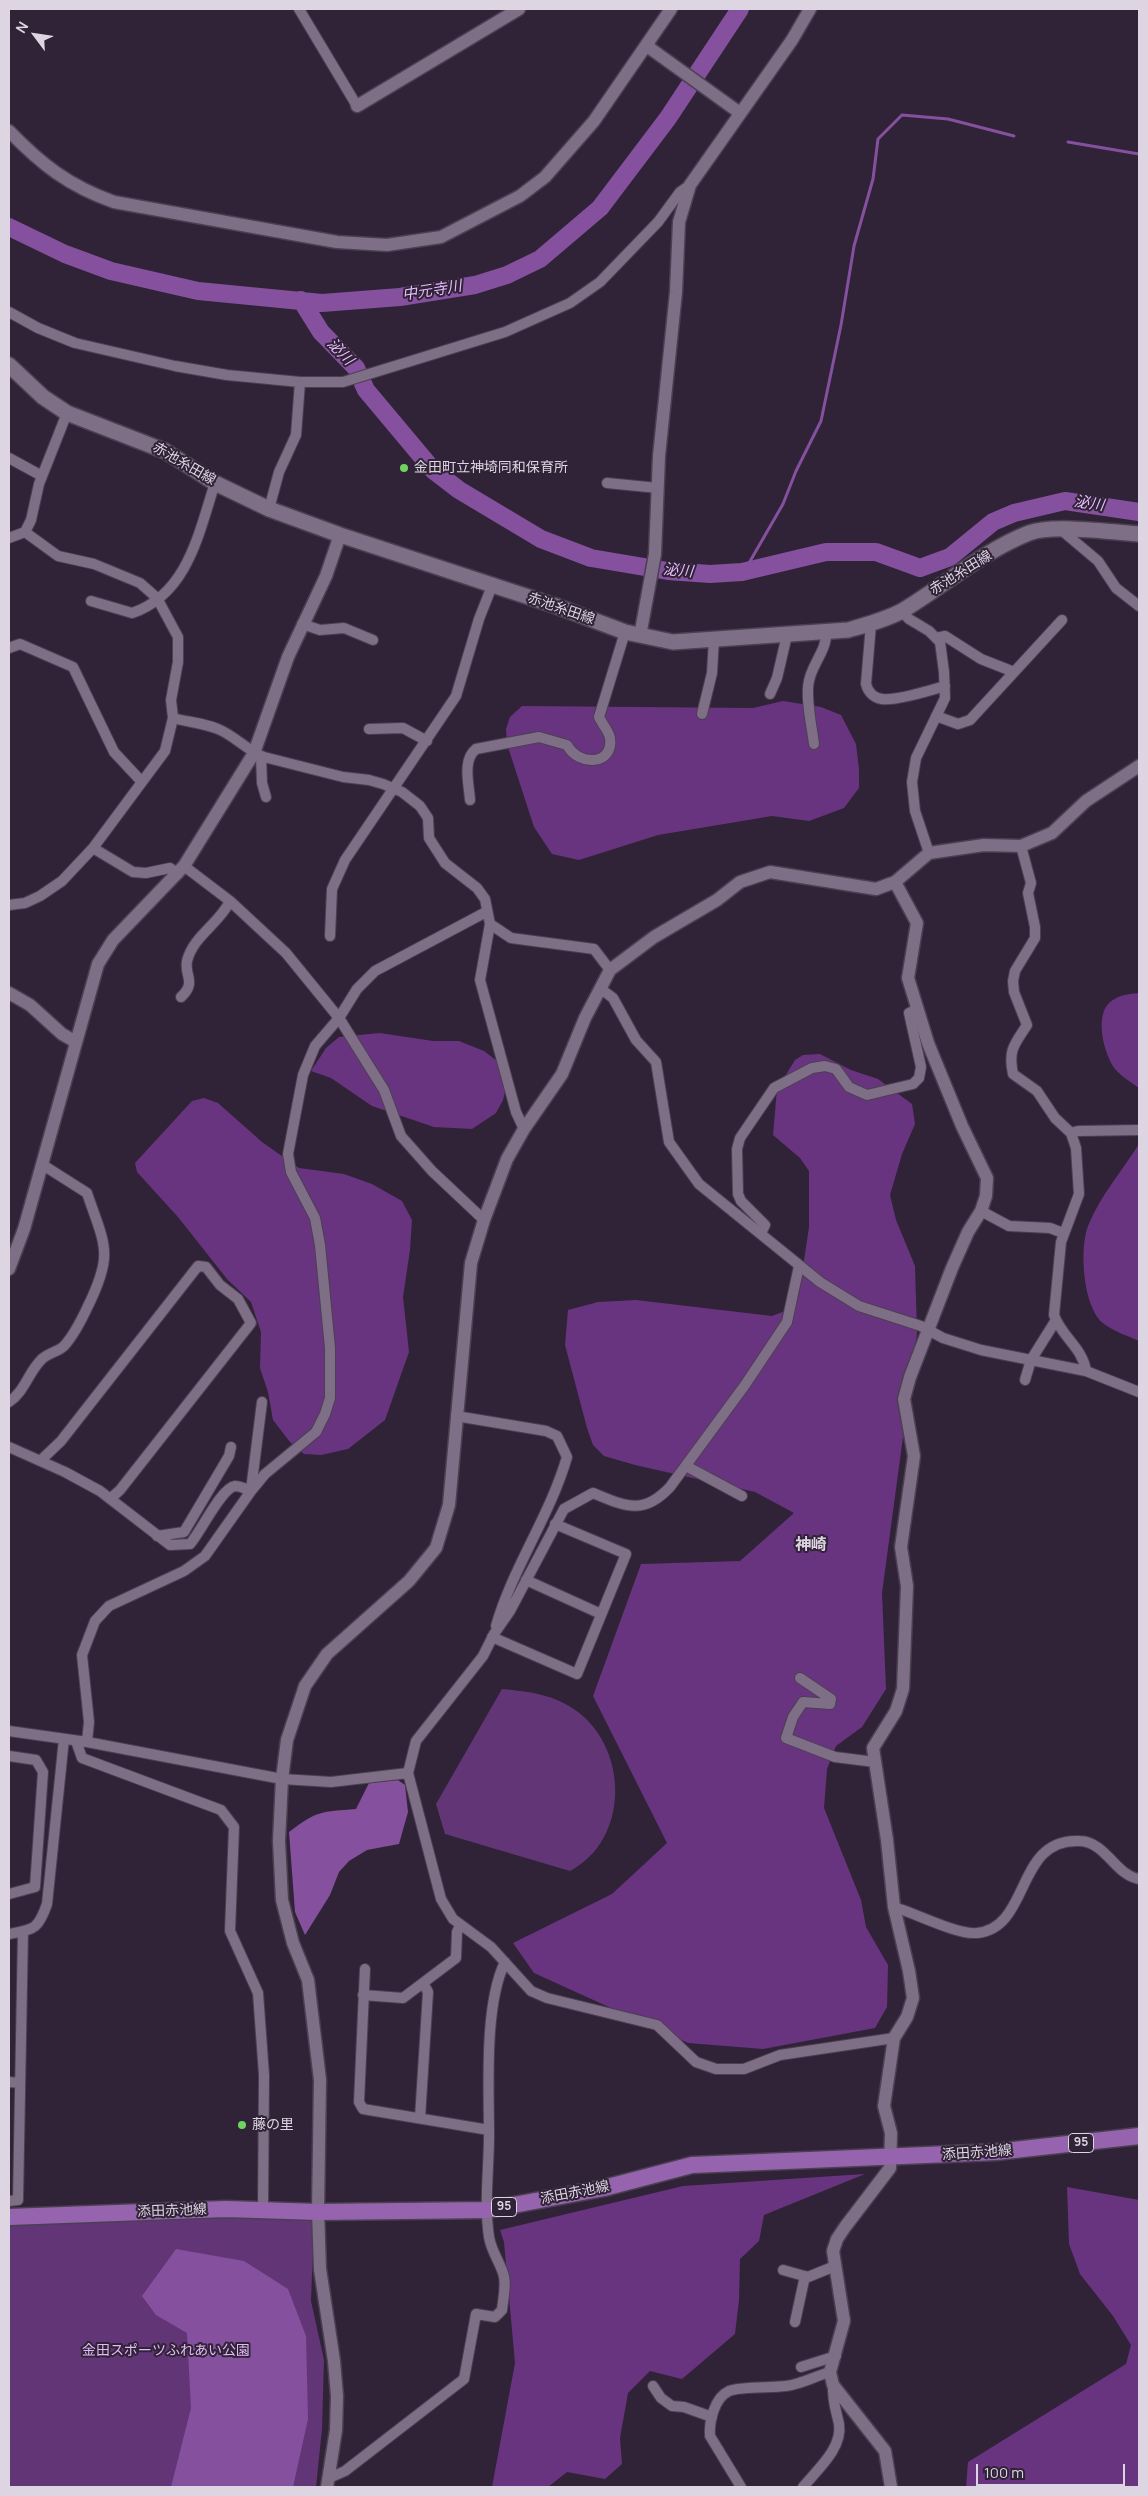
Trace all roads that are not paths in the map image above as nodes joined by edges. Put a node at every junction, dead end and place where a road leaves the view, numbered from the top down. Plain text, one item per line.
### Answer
1 (299, 9) edge
2 (519, 9) edge
3 (672, 9) edge
4 (810, 9) edge
5 (649, 46) junction
6 (357, 106) joint
7 (737, 111) junction
8 (9, 131) edge
9 (690, 185) junction
10 (9, 312) edge
11 (9, 365) edge
12 (300, 382) junction
13 (67, 413) junction
14 (9, 458) edge
15 (42, 476) junction
16 (215, 483) junction
17 (607, 483) dead end
18 (658, 488) junction
19 (269, 509) junction
20 (1060, 530) junction
21 (24, 532) junction
22 (1139, 534) edge
23 (340, 535) junction
24 (9, 538) edge
25 (492, 586) junction
26 (157, 598) junction
27 (91, 601) dead end
28 (1139, 606) edge
29 (901, 611) junction
30 (1062, 620) dead end
31 (302, 624) junction
32 (871, 624) junction
33 (625, 632) junction
34 (826, 633) junction
35 (787, 635) junction
36 (640, 636) junction
37 (936, 638) junction
38 (714, 639) junction
39 (373, 640) dead end
40 (9, 648) edge
41 (1014, 672) junction
42 (945, 686) junction
43 (770, 694) dead end
44 (702, 714) dead end
45 (936, 716) junction
46 (172, 718) junction
47 (369, 729) dead end
48 (427, 741) junction
49 (814, 744) dead end
50 (258, 754) junction
51 (1139, 766) edge
52 (142, 782) junction
53 (394, 788) junction
54 (266, 797) dead end
55 (470, 800) dead end
56 (1021, 846) junction
57 (93, 848) junction
58 (929, 853) junction
59 (181, 870) junction
60 (895, 882) junction
61 (230, 901) junction
62 (9, 905) edge
63 (486, 912) junction
64 (490, 924) junction
65 (330, 936) dead end
66 (610, 970) junction
67 (601, 988) junction
68 (9, 992) edge
69 (181, 997) dead end
70 (917, 1009) junction
71 (339, 1018) junction
72 (76, 1042) junction
73 (524, 1129) junction
74 (1139, 1130) edge
75 (1071, 1133) junction
76 (43, 1165) junction
77 (981, 1211) junction
78 (484, 1220) junction
79 (761, 1233) junction
80 (1064, 1233) junction
81 (799, 1266) junction
82 (9, 1268) edge
83 (1056, 1320) junction
84 (928, 1332) junction
85 (1031, 1360) junction
86 (1086, 1371) junction
87 (1025, 1380) dead end
88 (1139, 1392) edge
89 (9, 1402) edge
90 (262, 1402) dead end
91 (456, 1416) junction
92 (9, 1447) edge
93 (231, 1447) dead end
94 (41, 1460) junction
95 (686, 1466) junction
96 (250, 1491) junction
97 (742, 1496) dead end
98 (110, 1499) junction
99 (555, 1524) junction
100 (157, 1536) junction
101 (526, 1580) junction
102 (601, 1614) junction
103 (493, 1636) junction
104 (800, 1678) dead end
105 (9, 1730) edge
106 (64, 1739) junction
107 (81, 1741) junction
108 (9, 1756) edge
109 (875, 1762) junction
110 (408, 1773) junction
111 (282, 1779) junction
112 (38, 1837) junction
113 (54, 1838) junction
114 (1139, 1880) edge
115 (9, 1894) edge
116 (894, 1906) junction
117 (460, 1926) junction
118 (23, 1931) junction
119 (9, 1934) edge
120 (505, 1962) junction
121 (364, 1969) dead end
122 (423, 1983) junction
123 (363, 1995) junction
124 (894, 2038) junction
125 (9, 2082) edge
126 (20, 2083) junction
127 (420, 2118) junction
128 (489, 2130) junction
129 (1139, 2136) edge
130 (891, 2158) junction
131 (9, 2201) edge
132 (263, 2210) junction
133 (487, 2210) junction
134 (318, 2212) junction
135 (9, 2217) edge
136 (835, 2266) junction
137 (783, 2270) dead end
138 (806, 2276) junction
139 (795, 2322) dead end
140 (836, 2356) junction
141 (801, 2366) dead end
142 (830, 2372) junction
143 (833, 2385) junction
144 (653, 2386) dead end
145 (712, 2417) junction
146 (328, 2482) edge
147 (741, 2487) edge
148 (803, 2487) edge
149 (891, 2487) edge

1 - 6 street
2 - 6 street
3 - 5 street
4 - 7 street
5 - 7 street
5 - 8 street
7 - 9 street
9 - 12 street
9 - 18 street
10 - 12 street
11 - 13 main road, 赤池糸田線
12 - 19 street
13 - 15 street
13 - 16 main road, 赤池糸田線
14 - 15 street
15 - 21 street
16 - 19 main road, 赤池糸田線
16 - 26 street
17 - 18 street
18 - 36 street
19 - 23 main road, 赤池糸田線
20 - 22 main road, 赤池糸田線
20 - 28 street
20 - 29 main road, 赤池糸田線
21 - 24 street
21 - 26 street
23 - 25 main road, 赤池糸田線
23 - 31 street
25 - 33 main road, 赤池糸田線
25 - 48 street
26 - 27 street
26 - 46 street
29 - 32 main road, 赤池糸田線
29 - 37 street
30 - 41 street
31 - 39 street
31 - 50 street
32 - 34 main road, 赤池糸田線
32 - 42 street
33 - 36 main road, 赤池糸田線
33 - 55 street
34 - 35 main road, 赤池糸田線
34 - 49 street
35 - 38 main road, 赤池糸田線
35 - 43 street
36 - 38 main road, 赤池糸田線
37 - 41 street
37 - 42 street
38 - 44 street
40 - 52 street
41 - 45 street
42 - 45 street
45 - 58 street
46 - 50 street
46 - 52 street
47 - 48 street
48 - 53 street
50 - 53 street
50 - 54 street
50 - 59 street
51 - 56 street
52 - 57 street
53 - 63 street
53 - 65 street
56 - 58 street
56 - 75 street
57 - 59 street
57 - 62 street
58 - 60 street
59 - 61 street
59 - 72 street
60 - 66 street
60 - 70 street
61 - 69 street
61 - 71 street
63 - 64 street
63 - 71 street
64 - 66 street
64 - 73 street
66 - 67 street
67 - 73 street
67 - 79 street
68 - 72 street
70 - 77 street
70 - 79 street
71 - 78 street
71 - 96 street
72 - 76 street
73 - 78 street
74 - 75 street
75 - 80 street
76 - 82 street
76 - 89 street
77 - 80 street
77 - 84 street
78 - 91 street
79 - 81 street
80 - 83 street
81 - 84 street
81 - 95 street
83 - 85 street
83 - 86 street
84 - 85 street
84 - 109 street
85 - 86 street
85 - 87 street
86 - 88 street
90 - 96 street
91 - 103 street
91 - 111 street
92 - 94 street
93 - 100 street
94 - 98 street
94 - 98 street
95 - 97 street
95 - 99 street
96 - 100 street
96 - 107 street
98 - 100 street
99 - 101 street
99 - 102 street
101 - 102 street
101 - 103 street
102 - 103 street
103 - 110 street
104 - 109 street
105 - 106 street
106 - 107 street
106 - 113 street
107 - 111 street
107 - 132 street
108 - 112 street
109 - 116 street
110 - 111 street
110 - 117 street
111 - 134 street
112 - 113 street
112 - 115 street
113 - 118 street
114 - 116 street
116 - 124 street
117 - 120 street
117 - 122 street
118 - 119 street
118 - 126 street
120 - 124 street
120 - 128 street
121 - 123 street
122 - 123 street
122 - 127 street
123 - 127 street
124 - 130 street
125 - 126 street
126 - 131 street
127 - 128 street
128 - 133 street
129 - 130 main road, 添田赤池線 / 95
130 - 133 main road, 添田赤池線 / 95
130 - 136 street
132 - 134 main road, 添田赤池線 / 95
132 - 135 main road, 添田赤池線 / 95
133 - 134 main road, 添田赤池線 / 95
133 - 146 street
134 - 146 street
136 - 138 street
136 - 140 street
137 - 138 street
138 - 139 street
140 - 141 street
140 - 142 street
142 - 143 street
142 - 145 street
143 - 148 street
143 - 149 street
144 - 145 street
145 - 147 street

